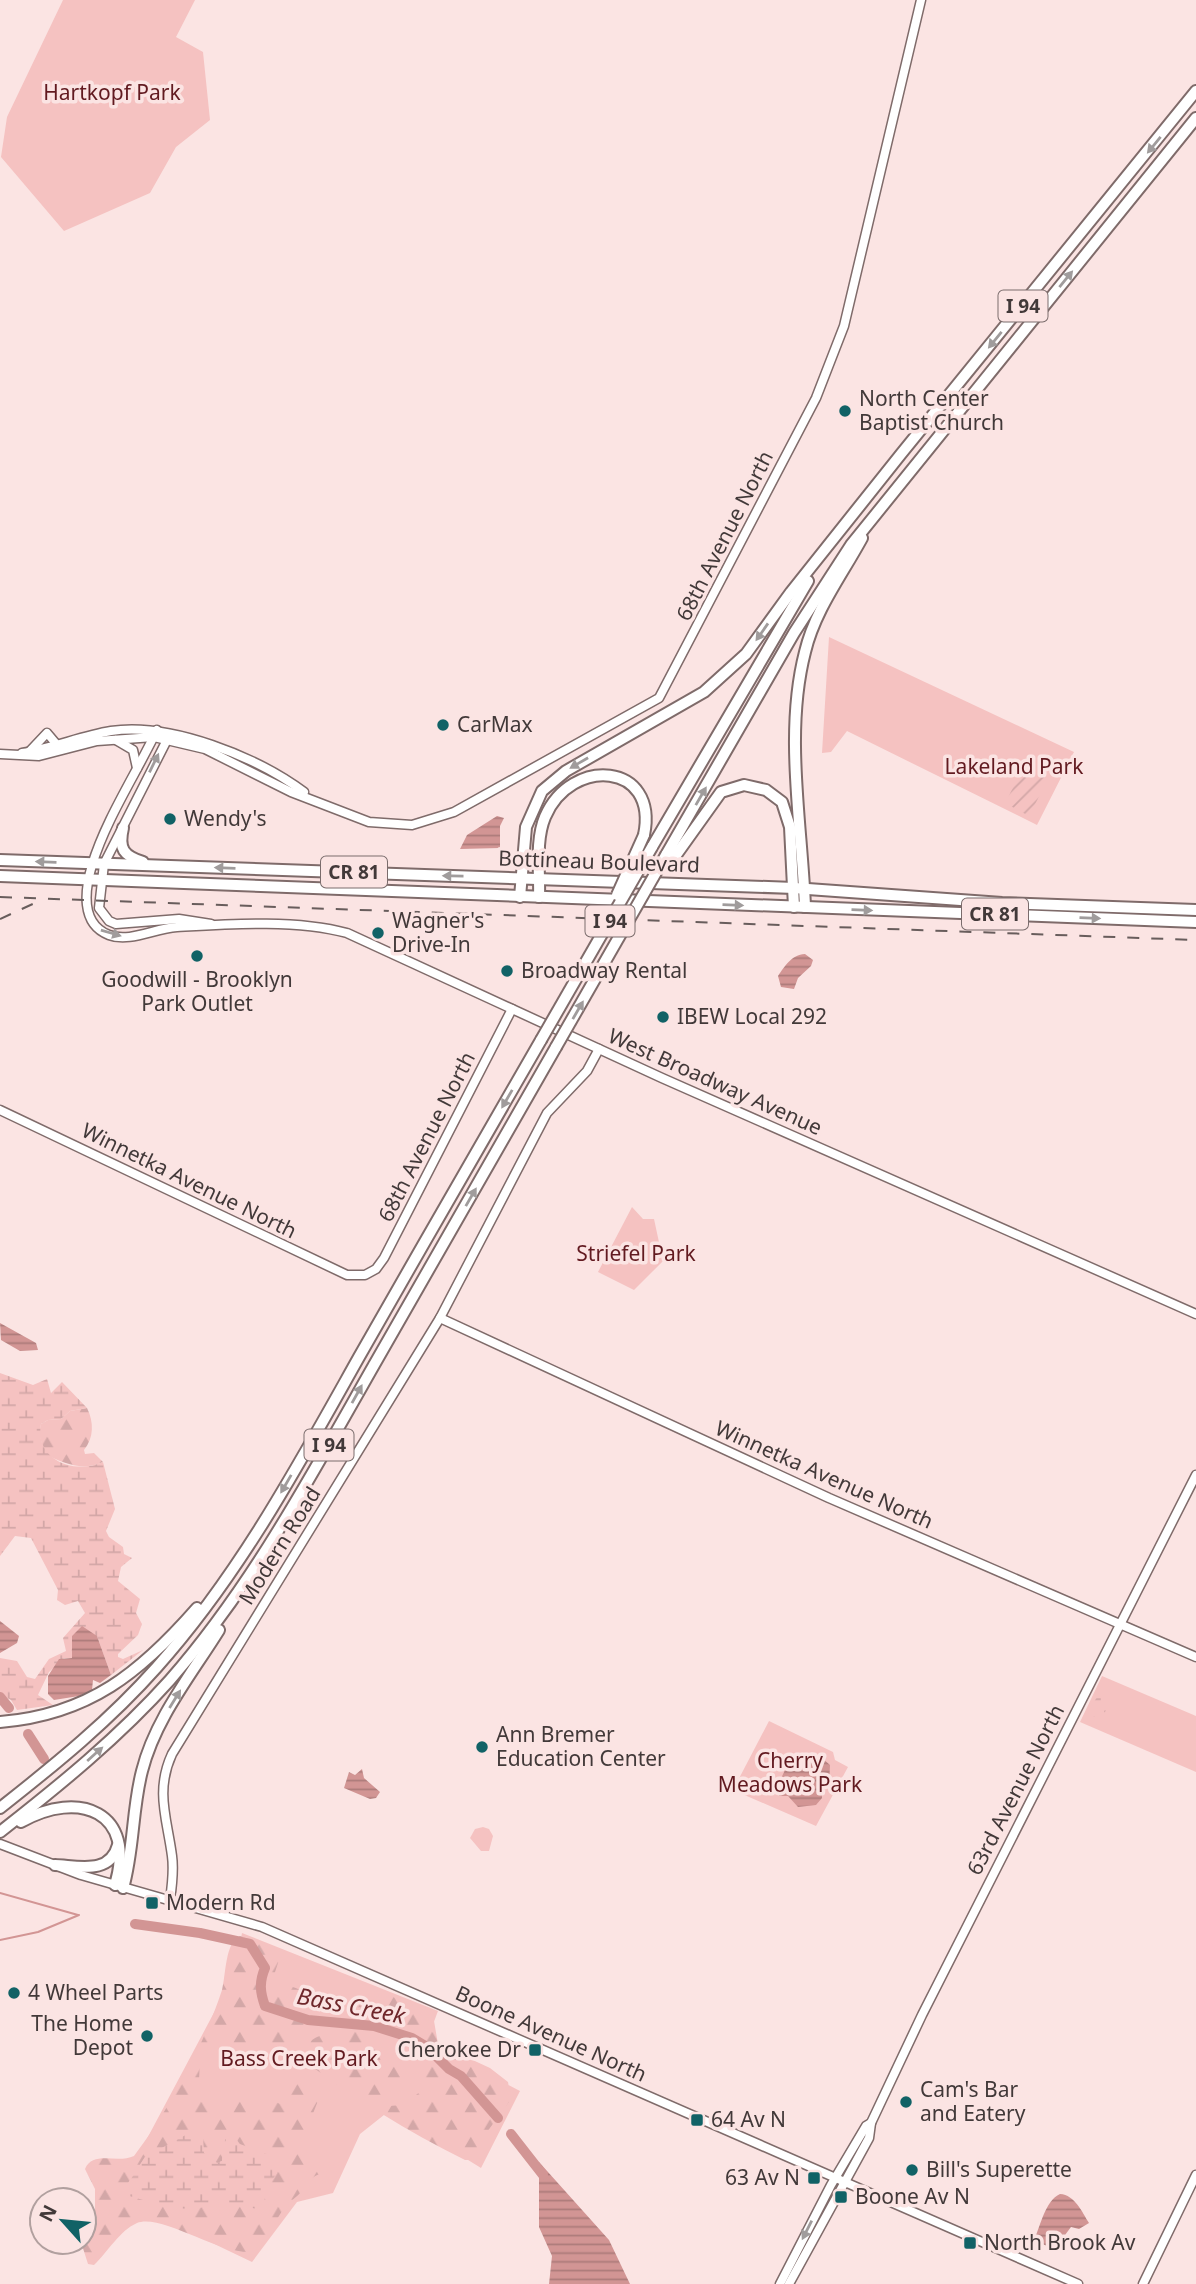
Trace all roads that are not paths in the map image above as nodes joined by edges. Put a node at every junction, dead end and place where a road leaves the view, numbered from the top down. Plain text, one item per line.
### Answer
1 (921, 0) edge
2 (1196, 91) edge
3 (1196, 118) edge
4 (883, 502) junction
5 (849, 520) junction
6 (155, 734) junction
7 (169, 736) junction
8 (113, 739) junction
9 (58, 746) junction
10 (29, 752) junction
11 (39, 753) junction
12 (0, 754) edge
13 (10, 755) junction
14 (136, 772) junction
15 (123, 828) junction
16 (668, 859) junction
17 (0, 860) edge
18 (98, 863) junction
19 (153, 865) junction
20 (0, 876) edge
21 (521, 877) junction
22 (95, 879) junction
23 (539, 879) junction
24 (799, 889) junction
25 (520, 897) junction
26 (539, 897) junction
27 (799, 907) junction
28 (1196, 909) edge
29 (1196, 922) edge
30 (211, 925) junction
31 (567, 995) junction
32 (512, 1009) junction
33 (599, 1049) junction
34 (0, 1110) edge
35 (365, 1275) joint
36 (1196, 1314) edge
37 (440, 1318) junction
38 (1196, 1475) edge
39 (280, 1528) junction
40 (227, 1579) junction
41 (1119, 1624) junction
42 (1196, 1657) edge
43 (0, 1722) edge
44 (0, 1808) edge
45 (0, 1833) edge
46 (118, 1839) junction
47 (4, 1846) edge
48 (55, 1865) junction
49 (119, 1886) junction
50 (170, 1900) junction
51 (1196, 2175) edge
52 (839, 2179) junction
53 (780, 2284) edge
54 (789, 2284) edge
55 (1078, 2284) edge
56 (1143, 2284) edge

1 - 7 street, 68th Avenue North
2 -> 5 highway, I 94
4 -> 3 highway, I 94
16 -> 4 highway, I 94
4 - 24 highway
5 -> 21 highway
5 - 31 highway, I 94, bridge
6 - 7 street
6 - 8 street
6 - 9 street
6 - 14 street, West Broadway Avenue
15 -> 7 street, West Broadway Avenue
8 - 11 street
8 - 14 street
9 - 10 street
9 - 11 street
10 - 11 street
10 - 13 street
11 - 13 street
12 - 13 street
14 - 18 street, West Broadway Avenue
15 - 18 street, West Broadway Avenue
15 - 19 highway
16 - 24 highway
39 -> 16 highway, I 94, bridge
18 -> 17 highway, Bottineau Boulevard / CR 81
18 - 19 highway, Bottineau Boulevard / CR 81
18 - 22 street, West Broadway Avenue
21 -> 19 highway, Bottineau Boulevard / CR 81
20 - 22 highway, Bottineau Boulevard / CR 81
21 - 23 highway, Bottineau Boulevard / CR 81
21 - 25 highway
22 - 25 highway, Bottineau Boulevard / CR 81
22 - 30 street, West Broadway Avenue
22 -> 30 street, West Broadway Avenue
23 - 24 highway, Bottineau Boulevard / CR 81
23 - 26 highway
23 - 31 highway, bridge
24 - 27 highway
24 - 28 highway, Bottineau Boulevard / CR 81
25 - 26 highway, Bottineau Boulevard / CR 81
26 -> 27 highway, Bottineau Boulevard / CR 81
27 -> 29 highway, Bottineau Boulevard / CR 81
30 - 32 street, West Broadway Avenue
31 -> 40 highway, I 94, bridge
32 - 33 street, West Broadway Avenue
32 - 35 street, 68th Avenue North
33 - 36 street, West Broadway Avenue
33 - 37 street, Modern Road
34 - 35 street, Winnetka Avenue North
37 - 41 street, Winnetka Avenue North
37 - 50 street, Modern Road
38 - 41 street, 63rd Avenue North
45 -> 39 highway, I 94
49 -> 39 highway
40 - 43 highway
40 - 44 highway, I 94
41 - 42 street, Winnetka Avenue North
41 - 52 street, 63rd Avenue North
45 - 46 highway
46 - 48 highway
46 - 49 highway
47 - 48 street, Boone Avenue North
48 - 49 street, Boone Avenue North
49 - 50 street, Boone Avenue North
50 - 52 street, Boone Avenue North
51 - 56 street
52 -> 53 street, 63rd Avenue North
52 - 54 street, 63rd Avenue North
52 - 55 street, Boone Avenue North

